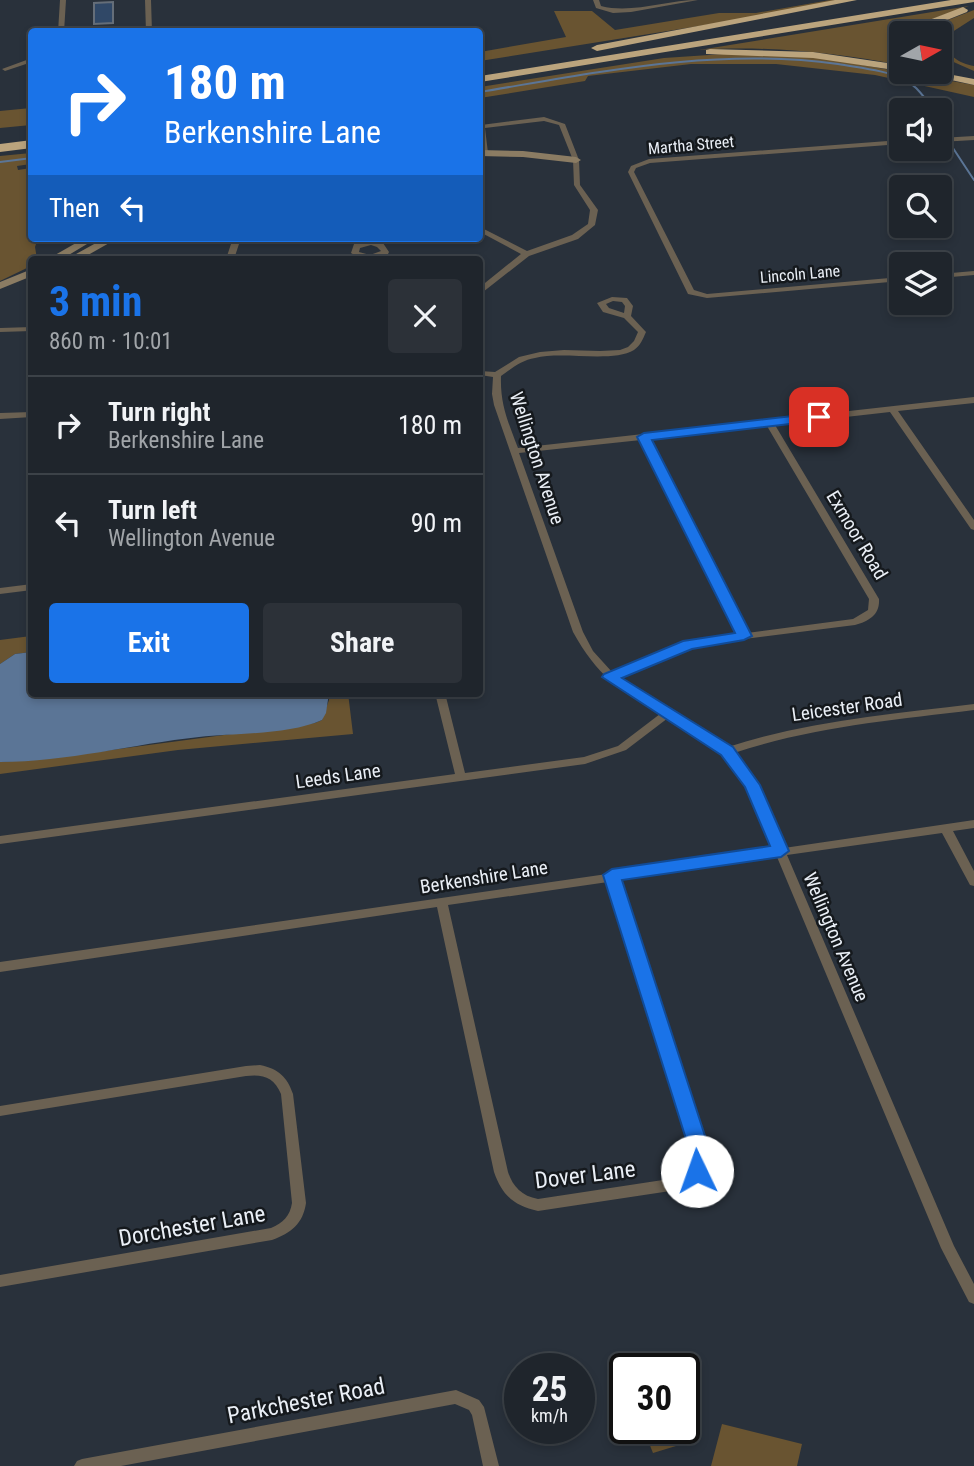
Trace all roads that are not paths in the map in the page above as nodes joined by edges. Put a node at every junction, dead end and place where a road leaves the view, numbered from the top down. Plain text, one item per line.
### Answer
1 (63, 0) edge
2 (148, 0) edge
3 (596, 0) edge
4 (695, 0) edge
5 (852, 0) edge
6 (913, 0) edge
7 (971, 0) edge
8 (974, 7) edge
9 (937, 21) edge
10 (61, 28) edge
11 (149, 28) edge
12 (565, 54) junction
13 (28, 61) edge
14 (889, 66) edge
15 (952, 66) edge
16 (483, 68) edge
17 (5, 69) dead end
18 (974, 74) edge
19 (952, 78) edge
20 (483, 79) edge
21 (483, 79) edge
22 (974, 82) edge
23 (483, 125) edge
24 (28, 134) edge
25 (0, 136) edge
26 (974, 138) edge
27 (952, 139) edge
28 (889, 143) edge
29 (28, 144) edge
30 (0, 148) edge
31 (483, 155) edge
32 (575, 163) junction
33 (483, 231) edge
34 (84, 242) edge
35 (105, 242) edge
36 (526, 254) junction
37 (59, 256) edge
38 (79, 256) edge
39 (974, 273) edge
40 (28, 274) edge
41 (952, 275) edge
42 (889, 280) edge
43 (28, 284) edge
44 (0, 286) edge
45 (483, 288) edge
46 (0, 295) edge
47 (701, 295) joint
48 (627, 316) dead end
49 (28, 329) edge
50 (0, 330) edge
51 (483, 373) edge
52 (497, 375) junction
53 (974, 400) edge
54 (892, 409) junction
55 (28, 414) edge
56 (0, 416) edge
57 (770, 423) junction
58 (644, 437) junction
59 (515, 451) junction
60 (974, 527) edge
61 (28, 588) edge
62 (0, 591) edge
63 (744, 636) junction
64 (610, 677) junction
65 (441, 697) edge
66 (974, 706) edge
67 (668, 713) junction
68 (727, 751) junction
69 (461, 777) junction
70 (974, 824) edge
71 (946, 829) junction
72 (0, 840) edge
73 (781, 851) junction
74 (612, 875) junction
75 (974, 882) edge
76 (441, 901) junction
77 (0, 967) edge
78 (0, 1111) edge
79 (0, 1281) edge
80 (974, 1298) edge
81 (82, 1466) edge
82 (491, 1466) edge

1 - 10 street
2 - 11 street
3 - 4 street
5 - 12 highway
6 - 12 highway
7 - 20 highway
8 - 9 highway
12 - 16 highway
13 - 17 street
14 - 21 highway
15 - 18 highway
19 - 22 highway
23 - 32 street
24 - 25 highway
26 - 27 street
28 - 47 street, Martha Street
29 - 30 highway
31 - 32 street
32 - 36 street
33 - 36 street
34 - 37 street
35 - 38 street
36 - 45 street
39 - 41 street
40 - 44 street
42 - 47 street, Lincoln Lane
43 - 46 street
48 - 52 street
49 - 50 street
51 - 52 street
52 - 59 street, Wellington Avenue
53 - 54 street
54 - 57 street
54 - 60 street
55 - 56 street
57 - 58 street
57 - 63 street, Exmoor Road
58 - 59 street
58 - 63 street
59 - 64 street, Wellington Avenue
61 - 62 street
63 - 64 street, Exmoor Road
64 - 67 street, Wellington Avenue
65 - 69 street
66 - 68 street, Leicester Road
67 - 68 street, Wellington Avenue
67 - 69 street, Leeds Lane
68 - 73 street, Wellington Avenue
69 - 72 street, Leeds Lane
70 - 71 street, Berkenshire Lane
71 - 73 street, Berkenshire Lane
71 - 75 street
73 - 74 street, Berkenshire Lane
73 - 80 street, Wellington Avenue
74 - 76 street, Berkenshire Lane
74 - 76 street, Dover Lane
76 - 77 street, Berkenshire Lane
78 - 79 street, Dorchester Lane
81 - 82 street, Parkchester Road

